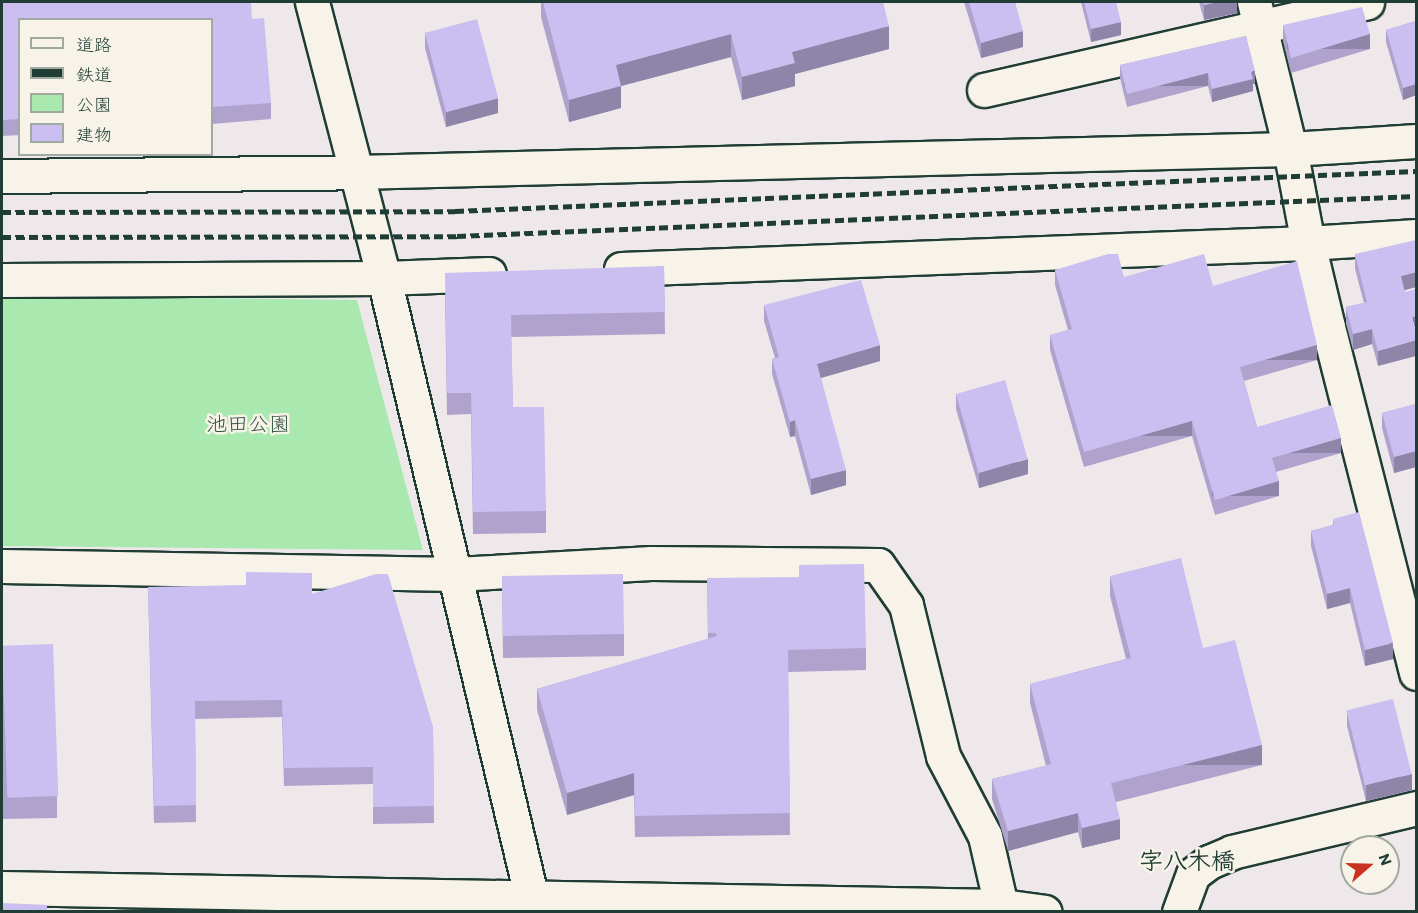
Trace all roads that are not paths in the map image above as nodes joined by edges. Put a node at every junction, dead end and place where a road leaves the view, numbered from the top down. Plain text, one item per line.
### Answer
1 (312, 2) edge
2 (1367, 2) edge
3 (1256, 14) edge
4 (984, 90) dead end
5 (1416, 141) edge
6 (1290, 149) junction
7 (354, 172) junction
8 (2, 176) edge
9 (1416, 236) edge
10 (1308, 243) junction
11 (585, 270) edge
12 (514, 273) edge
13 (384, 278) junction
14 (2, 280) edge
15 (2, 566) edge
16 (456, 574) junction
17 (1416, 673) edge
18 (1416, 808) edge
19 (2, 888) edge
20 (533, 905) edge
21 (1001, 906) junction
22 (1044, 912) edge
23 (1179, 912) edge

1 - 7 street
2 - 3 street
3 - 4 street
3 - 6 street
5 - 6 street
6 - 7 street
6 - 10 street
7 - 8 street
7 - 13 street
9 - 10 street
10 - 11 street
10 - 17 street
12 - 13 street
13 - 14 street
13 - 16 street
15 - 16 street
16 - 20 street
16 - 21 street
18 - 23 street
19 - 20 street
20 - 21 street
21 - 22 street

